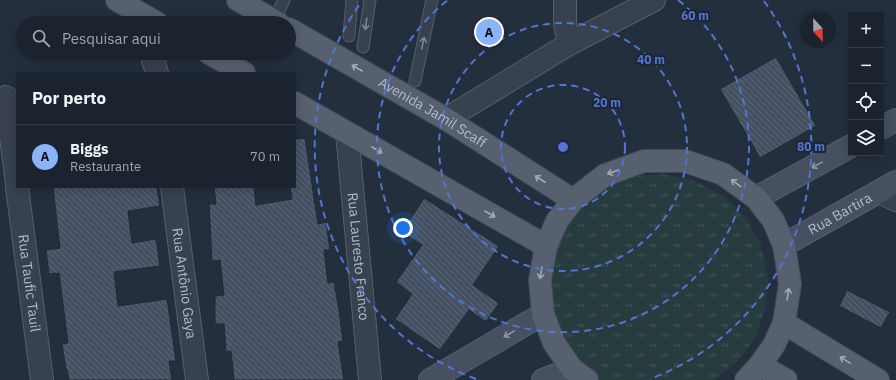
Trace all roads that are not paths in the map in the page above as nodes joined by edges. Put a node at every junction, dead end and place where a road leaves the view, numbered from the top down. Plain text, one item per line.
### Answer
1 (117, 0) edge
2 (238, 0) edge
3 (284, 0) edge
4 (352, 0) edge
5 (370, 0) edge
6 (432, 0) edge
7 (565, 0) edge
8 (654, 0) edge
9 (139, 16) edge
10 (266, 16) edge
11 (281, 16) edge
12 (296, 33) edge
13 (349, 36) dead end
14 (569, 44) junction
15 (363, 47) dead end
16 (153, 60) edge
17 (219, 60) edge
18 (157, 72) edge
19 (235, 72) edge
20 (416, 81) dead end
21 (8, 97) edge
22 (296, 104) edge
23 (446, 119) junction
24 (896, 120) edge
25 (884, 126) edge
26 (347, 133) junction
27 (848, 148) edge
28 (16, 174) edge
29 (17, 188) edge
30 (172, 188) edge
31 (890, 191) edge
32 (756, 198) junction
33 (573, 200) junction
34 (784, 245) junction
35 (546, 246) junction
36 (543, 314) junction
37 (784, 323) junction
38 (579, 374) edge
39 (750, 376) edge
40 (42, 380) edge
41 (197, 380) edge
42 (370, 380) edge
43 (430, 380) edge
44 (543, 380) edge
45 (786, 380) edge
46 (878, 380) edge

1 - 9 main road
2 - 10 main road, Avenida Jamil Scaff
3 - 11 lane
4 - 13 lane
5 -> 15 lane
20 -> 6 lane
7 - 14 street
8 - 14 street
23 -> 12 main road, Avenida Jamil Scaff
14 - 23 street
16 - 18 street
17 - 19 main road
21 - 28 street
22 - 26 main road
33 -> 23 main road, Avenida Jamil Scaff
24 - 25 street
26 -> 35 main road
26 - 42 street, Rua Lauresto Franco
27 -> 32 street
29 - 40 street, Rua Taufic Tauil
30 - 41 street, Rua Antônio Gaya
31 - 34 street, Rua Bartira
32 -> 33 main road
32 - 34 main road
33 - 35 main road
37 -> 34 main road
35 -> 36 main road
36 - 38 main road
36 -> 43 street
37 - 39 main road
46 -> 37 main road
38 - 44 street
39 - 45 main road

